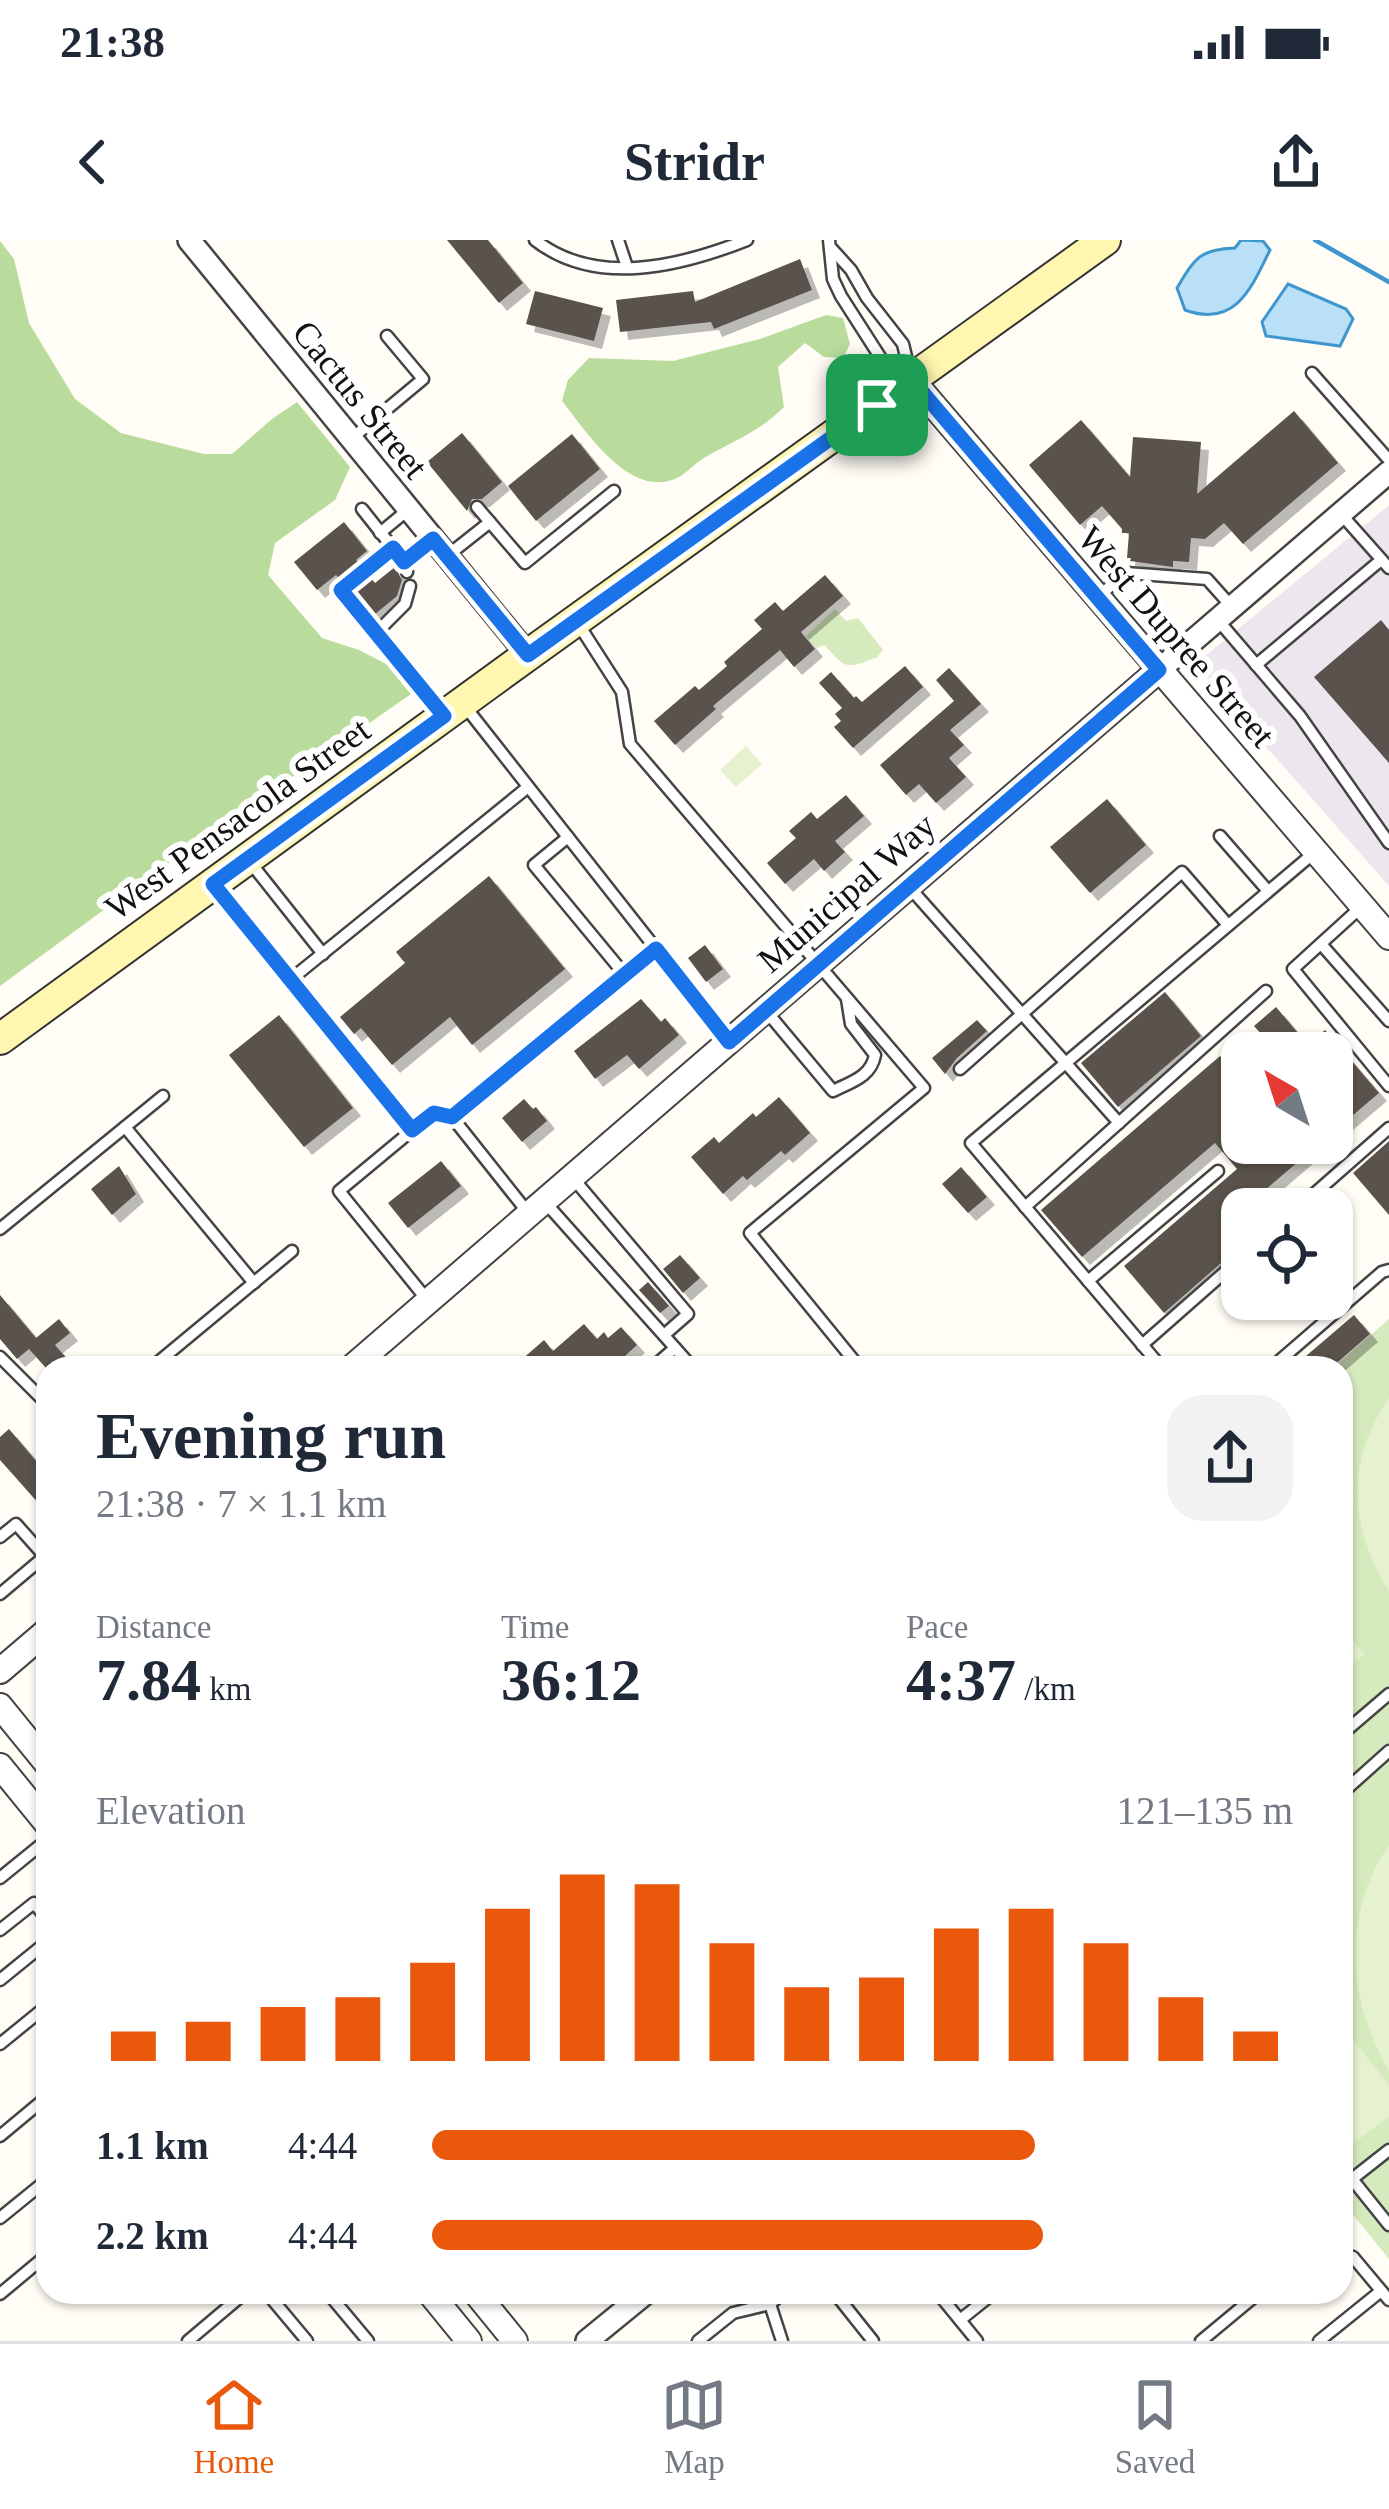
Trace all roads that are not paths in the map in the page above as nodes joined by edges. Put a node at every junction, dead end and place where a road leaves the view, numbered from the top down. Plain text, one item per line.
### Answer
1 (189, 240) edge
2 (536, 240) edge
3 (618, 240) edge
4 (747, 240) edge
5 (1106, 240) edge
6 (829, 243) edge
7 (627, 267) junction
8 (387, 336) dead end
9 (1312, 373) dead end
10 (912, 380) junction
11 (351, 439) junction
12 (1389, 460) edge
13 (1389, 472) edge
14 (614, 490) dead end
15 (477, 507) dead end
16 (362, 508) dead end
17 (409, 509) junction
18 (1341, 514) junction
19 (490, 522) junction
20 (380, 532) junction
21 (393, 548) junction
22 (440, 548) junction
23 (1385, 564) edge
24 (410, 586) dead end
25 (1097, 597) junction
26 (1225, 613) junction
27 (575, 621) junction
28 (376, 633) junction
29 (528, 655) junction
30 (1256, 665) junction
31 (1159, 670) junction
32 (453, 709) junction
33 (528, 787) junction
34 (1220, 836) dead end
35 (568, 837) junction
36 (1389, 843) edge
37 (1315, 851) junction
38 (248, 859) junction
39 (213, 884) junction
40 (909, 886) junction
41 (1268, 891) junction
42 (1362, 906) junction
43 (1228, 925) junction
44 (1389, 938) edge
45 (1321, 944) junction
46 (656, 949) junction
47 (322, 954) junction
48 (819, 963) junction
49 (625, 975) junction
50 (290, 980) junction
51 (1266, 991) dead end
52 (847, 996) junction
53 (765, 1010) junction
54 (1022, 1013) junction
55 (1389, 1021) edge
56 (877, 1032) junction
57 (0, 1039) edge
58 (729, 1042) junction
59 (865, 1042) junction
60 (1066, 1062) junction
61 (960, 1069) dead end
62 (1389, 1086) edge
63 (163, 1096) dead end
64 (452, 1117) junction
65 (1120, 1123) junction
66 (125, 1127) junction
67 (1389, 1128) edge
68 (412, 1130) junction
69 (1218, 1171) dead end
70 (572, 1177) junction
71 (1321, 1188) edge
72 (537, 1207) junction
73 (1025, 1207) junction
74 (0, 1229) edge
75 (292, 1251) dead end
76 (1389, 1270) edge
77 (1221, 1275) edge
78 (1088, 1281) junction
79 (254, 1283) junction
80 (428, 1301) junction
81 (664, 1335) junction
82 (1142, 1345) junction
83 (675, 1348) junction
84 (166, 1356) edge
85 (365, 1356) edge
86 (666, 1356) edge
87 (682, 1356) edge
88 (850, 1356) edge
89 (1152, 1356) edge
90 (1285, 1356) edge
91 (0, 1358) edge
92 (36, 1393) edge
93 (0, 1537) edge
94 (36, 1547) edge
95 (36, 1567) edge
96 (0, 1594) edge
97 (36, 1640) edge
98 (0, 1671) edge
99 (1389, 1694) edge
100 (0, 1706) edge
101 (1353, 1726) edge
102 (36, 1750) edge
103 (1389, 1750) edge
104 (0, 1766) edge
105 (1353, 1783) edge
106 (36, 1810) edge
107 (36, 1849) edge
108 (0, 1878) edge
109 (36, 1905) edge
110 (0, 1930) edge
111 (36, 1951) edge
112 (0, 1980) edge
113 (36, 2015) edge
114 (0, 2044) edge
115 (36, 2106) edge
116 (0, 2136) edge
117 (1389, 2150) edge
118 (1353, 2178) edge
119 (1353, 2180) edge
120 (36, 2189) edge
121 (1389, 2199) edge
122 (1377, 2209) junction
123 (0, 2218) edge
124 (1389, 2224) edge
125 (1353, 2257) edge
126 (36, 2264) edge
127 (0, 2294) edge
128 (1385, 2295) edge
129 (233, 2304) edge
130 (276, 2304) edge
131 (338, 2304) edge
132 (439, 2304) edge
133 (485, 2304) edge
134 (632, 2304) edge
135 (770, 2304) joint
136 (844, 2304) edge
137 (947, 2304) edge
138 (979, 2304) edge
139 (1246, 2304) edge
140 (960, 2320) junction
141 (188, 2341) edge
142 (307, 2341) edge
143 (368, 2341) edge
144 (469, 2341) edge
145 (515, 2341) edge
146 (587, 2341) edge
147 (698, 2341) edge
148 (782, 2341) edge
149 (873, 2341) edge
150 (977, 2341) edge
151 (1201, 2341) edge
152 (1319, 2341) edge

1 - 11 street, Cactus Street
2 - 7 lane
3 - 7 lane
4 - 7 lane
5 - 10 main road, West Pensacola Street
6 - 10 lane
6 - 10 lane
8 - 11 lane
9 - 12 lane
10 - 25 street, West Dupree Street
10 - 27 main road, West Pensacola Street
11 - 17 street, Cactus Street
13 - 18 street, Municipal Way
14 - 19 lane
15 - 19 lane
16 - 20 lane
17 - 20 lane
17 - 22 street, Cactus Street
18 - 23 lane
18 - 26 street, Municipal Way
19 - 22 lane
20 - 21 lane
21 - 22 lane
21 - 28 lane
22 - 29 street, Cactus Street
23 - 30 lane
24 - 28 lane
25 - 26 lane
25 - 31 street, West Dupree Street
26 - 30 lane
26 - 31 street, Municipal Way
27 - 29 main road, West Pensacola Street
27 - 48 lane
28 - 32 lane
29 - 32 main road, West Pensacola Street
30 - 36 lane
31 - 37 street, West Dupree Street
31 - 40 street, Municipal Way
32 - 33 lane
32 - 38 main road, West Pensacola Street
33 - 35 lane
33 - 47 lane
34 - 41 lane
35 - 46 lane
35 - 49 lane
37 - 41 lane
37 - 42 street, West Dupree Street
38 - 39 main road, West Pensacola Street
38 - 47 lane
39 - 50 lane
39 - 57 main road, West Pensacola Street
40 - 48 street, Municipal Way
40 - 54 lane
41 - 43 lane
42 - 44 street, West Dupree Street
42 - 45 lane
43 - 54 lane
43 - 60 lane
45 - 55 lane
45 - 62 lane
46 - 49 lane
46 - 58 lane
47 - 50 lane
48 - 52 lane
48 - 53 street, Municipal Way
49 - 64 lane
50 - 68 lane
51 - 65 lane
52 - 56 lane
52 - 59 lane
53 - 58 street, Municipal Way
53 - 59 lane
54 - 60 lane
54 - 61 lane
56 - 59 lane
56 - 88 lane
58 - 70 street, Municipal Way
60 - 65 lane
60 - 73 lane
63 - 66 lane
64 - 68 lane
64 - 72 lane
65 - 73 lane
66 - 74 lane
66 - 79 lane
67 - 71 lane
68 - 80 lane
69 - 78 lane
70 - 72 street, Municipal Way
70 - 81 lane
72 - 80 street, Municipal Way
72 - 81 lane
73 - 78 lane
75 - 79 lane
76 - 90 lane
77 - 82 lane
78 - 82 lane
79 - 84 lane
80 - 85 street, Municipal Way
81 - 83 lane
82 - 89 lane
83 - 86 lane
83 - 87 lane
91 - 92 lane
93 - 94 lane
95 - 96 lane
97 - 98 street
99 - 101 lane
100 - 102 street
103 - 105 lane
104 - 106 street
107 - 108 lane
109 - 110 lane
111 - 112 lane
113 - 114 lane
115 - 116 lane
117 - 118 lane
119 - 122 lane
120 - 123 lane
121 - 122 lane
122 - 124 lane
125 - 128 lane
126 - 127 lane
128 - 152 lane
129 - 141 lane
130 - 142 lane
131 - 143 lane
132 - 144 street
133 - 145 street
134 - 146 street
135 - 147 lane
135 - 148 lane
136 - 149 lane
137 - 140 lane
138 - 140 lane
139 - 151 lane
140 - 150 lane

